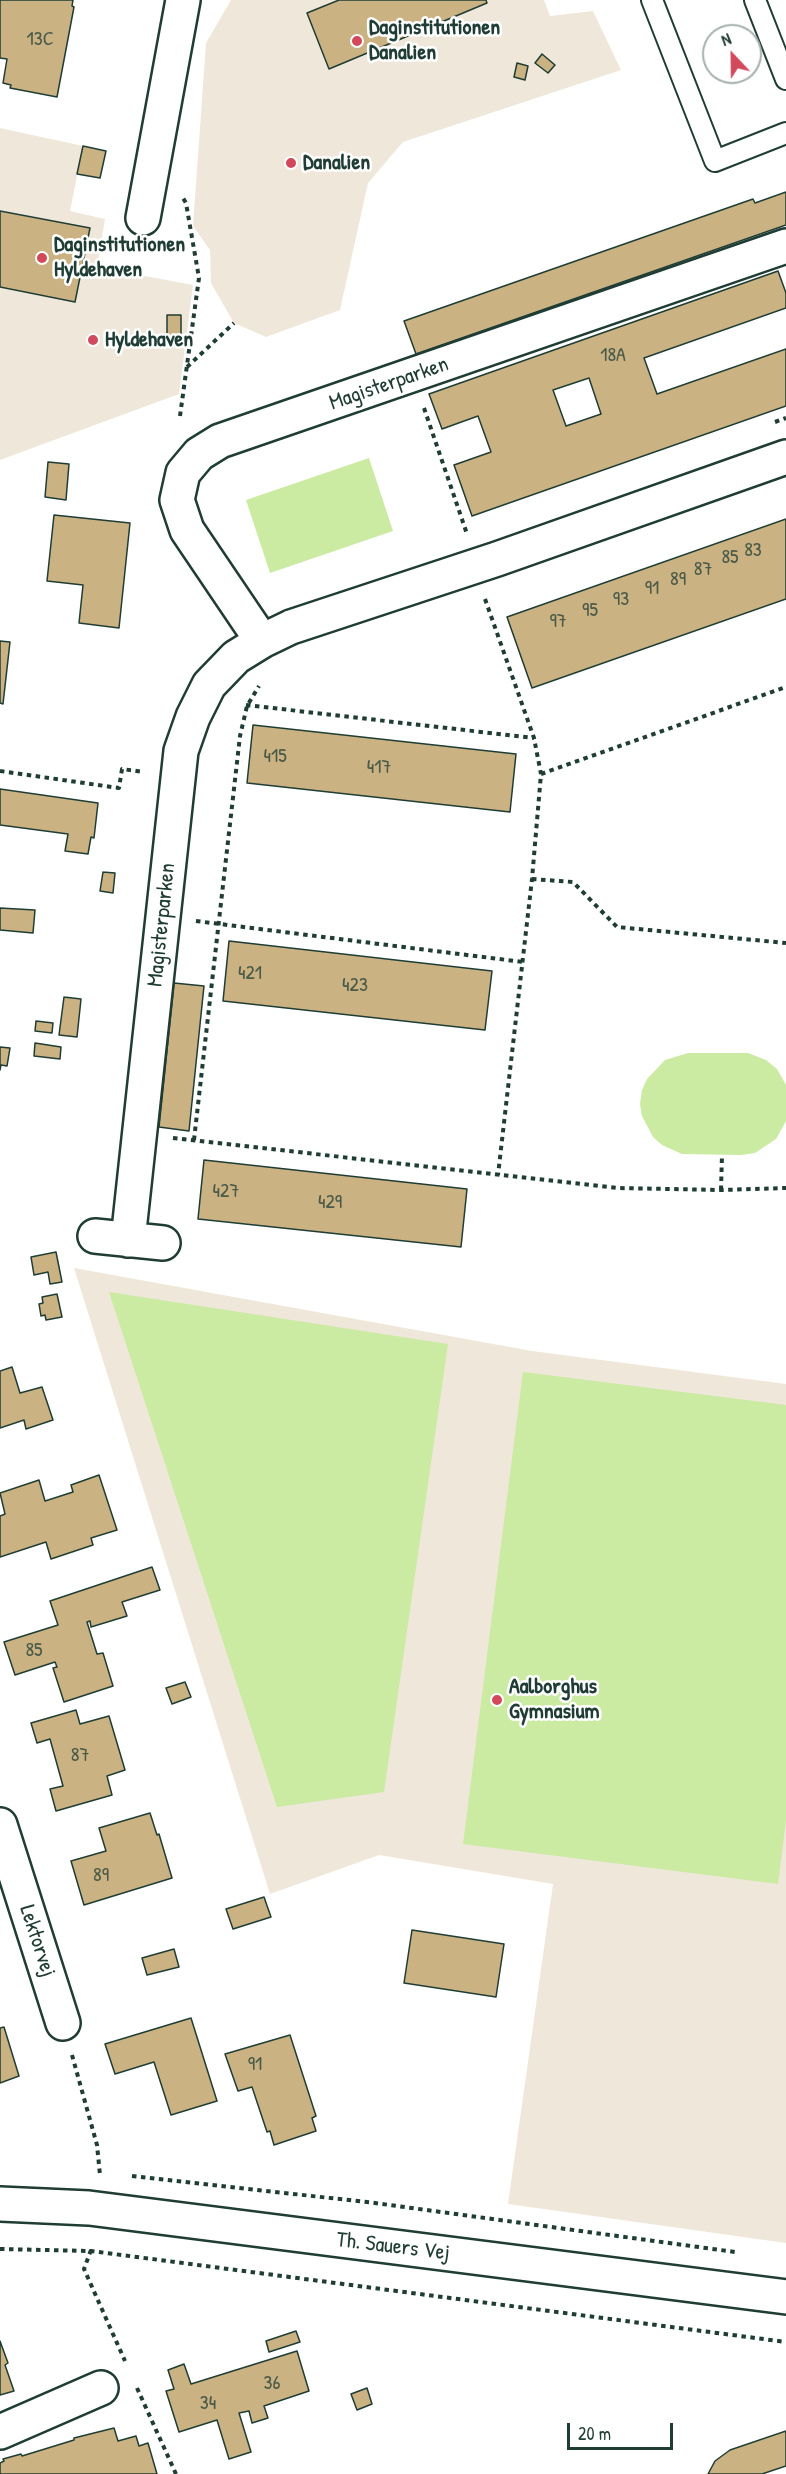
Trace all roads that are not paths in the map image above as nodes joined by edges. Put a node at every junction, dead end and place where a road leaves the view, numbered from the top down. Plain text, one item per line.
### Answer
1 (183, 0) edge
2 (652, 0) edge
3 (755, 0) edge
4 (786, 79) edge
5 (786, 133) edge
6 (143, 218) dead end
7 (786, 246) edge
8 (786, 457) edge
9 (262, 641) junction
10 (95, 1236) dead end
11 (128, 1240) junction
12 (164, 1243) dead end
13 (0, 1825) edge
14 (63, 2023) road end
15 (0, 2204) edge
16 (786, 2297) edge
17 (101, 2388) dead end
18 (0, 2432) edge

1 - 6 street
2 - 5 lane
3 - 4 lane
7 - 9 street, Magisterparken
8 - 9 street, Magisterparken
9 - 11 street, Magisterparken
10 - 11 street
11 - 12 street
13 - 14 street, Lektorvej
15 - 16 street, Th. Sauers Vej
17 - 18 street

